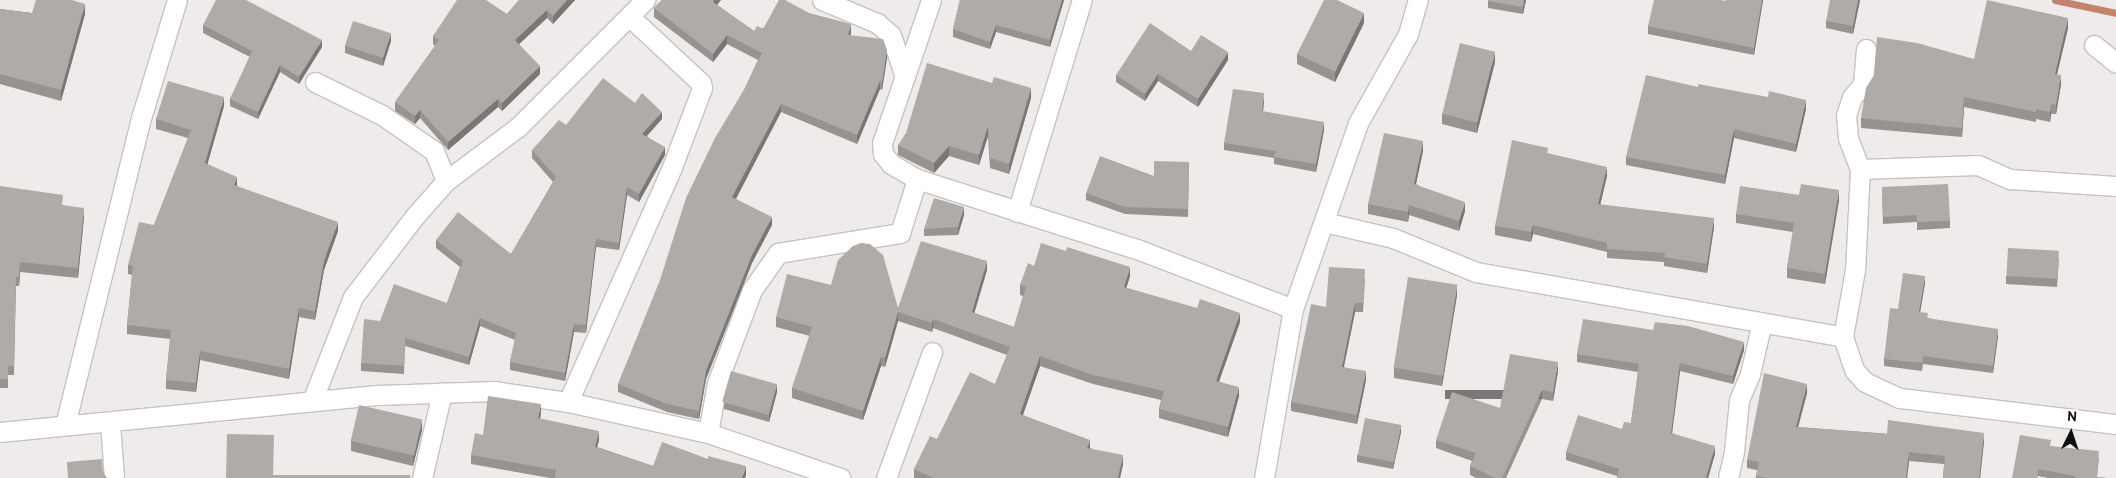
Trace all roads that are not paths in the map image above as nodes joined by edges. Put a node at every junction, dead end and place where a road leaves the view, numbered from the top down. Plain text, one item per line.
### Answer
1 (177, 0) edge
2 (645, 0) edge
3 (822, 0) edge
4 (931, 0) edge
5 (1082, 0) edge
6 (1418, 0) edge
7 (630, 17) junction
8 (2094, 45) dead end
9 (1866, 49) dead end
10 (2116, 62) edge
11 (904, 77) junction
12 (315, 82) dead end
13 (1860, 169) junction
14 (917, 179) junction
15 (446, 181) junction
16 (2116, 186) edge
17 (1017, 212) junction
18 (1324, 222) junction
19 (1293, 309) junction
20 (1762, 322) junction
21 (1843, 338) junction
22 (932, 352) dead end
23 (442, 392) junction
24 (312, 401) junction
25 (568, 402) junction
26 (110, 422) junction
27 (2116, 424) edge
28 (65, 426) junction
29 (0, 432) edge
30 (708, 433) junction
31 (114, 478) edge
32 (422, 478) edge
33 (841, 478) edge
34 (886, 478) edge
35 (1264, 478) edge
36 (1728, 478) edge

1 - 28 street
2 - 7 street
3 - 11 street
4 - 11 street
5 - 17 street
6 - 18 street
7 - 15 street
7 - 25 street
8 - 10 street
9 - 13 street
11 - 14 street
12 - 15 street
13 - 16 street
13 - 21 street
14 - 17 street
14 - 30 street
15 - 24 street
17 - 19 street
18 - 19 street
18 - 20 street
19 - 35 street
20 - 21 street
20 - 36 street
21 - 27 street
22 - 34 street
23 - 24 street
23 - 25 street
23 - 32 street
24 - 26 street
25 - 30 street
26 - 28 street
26 - 31 street
28 - 29 street
30 - 33 street

